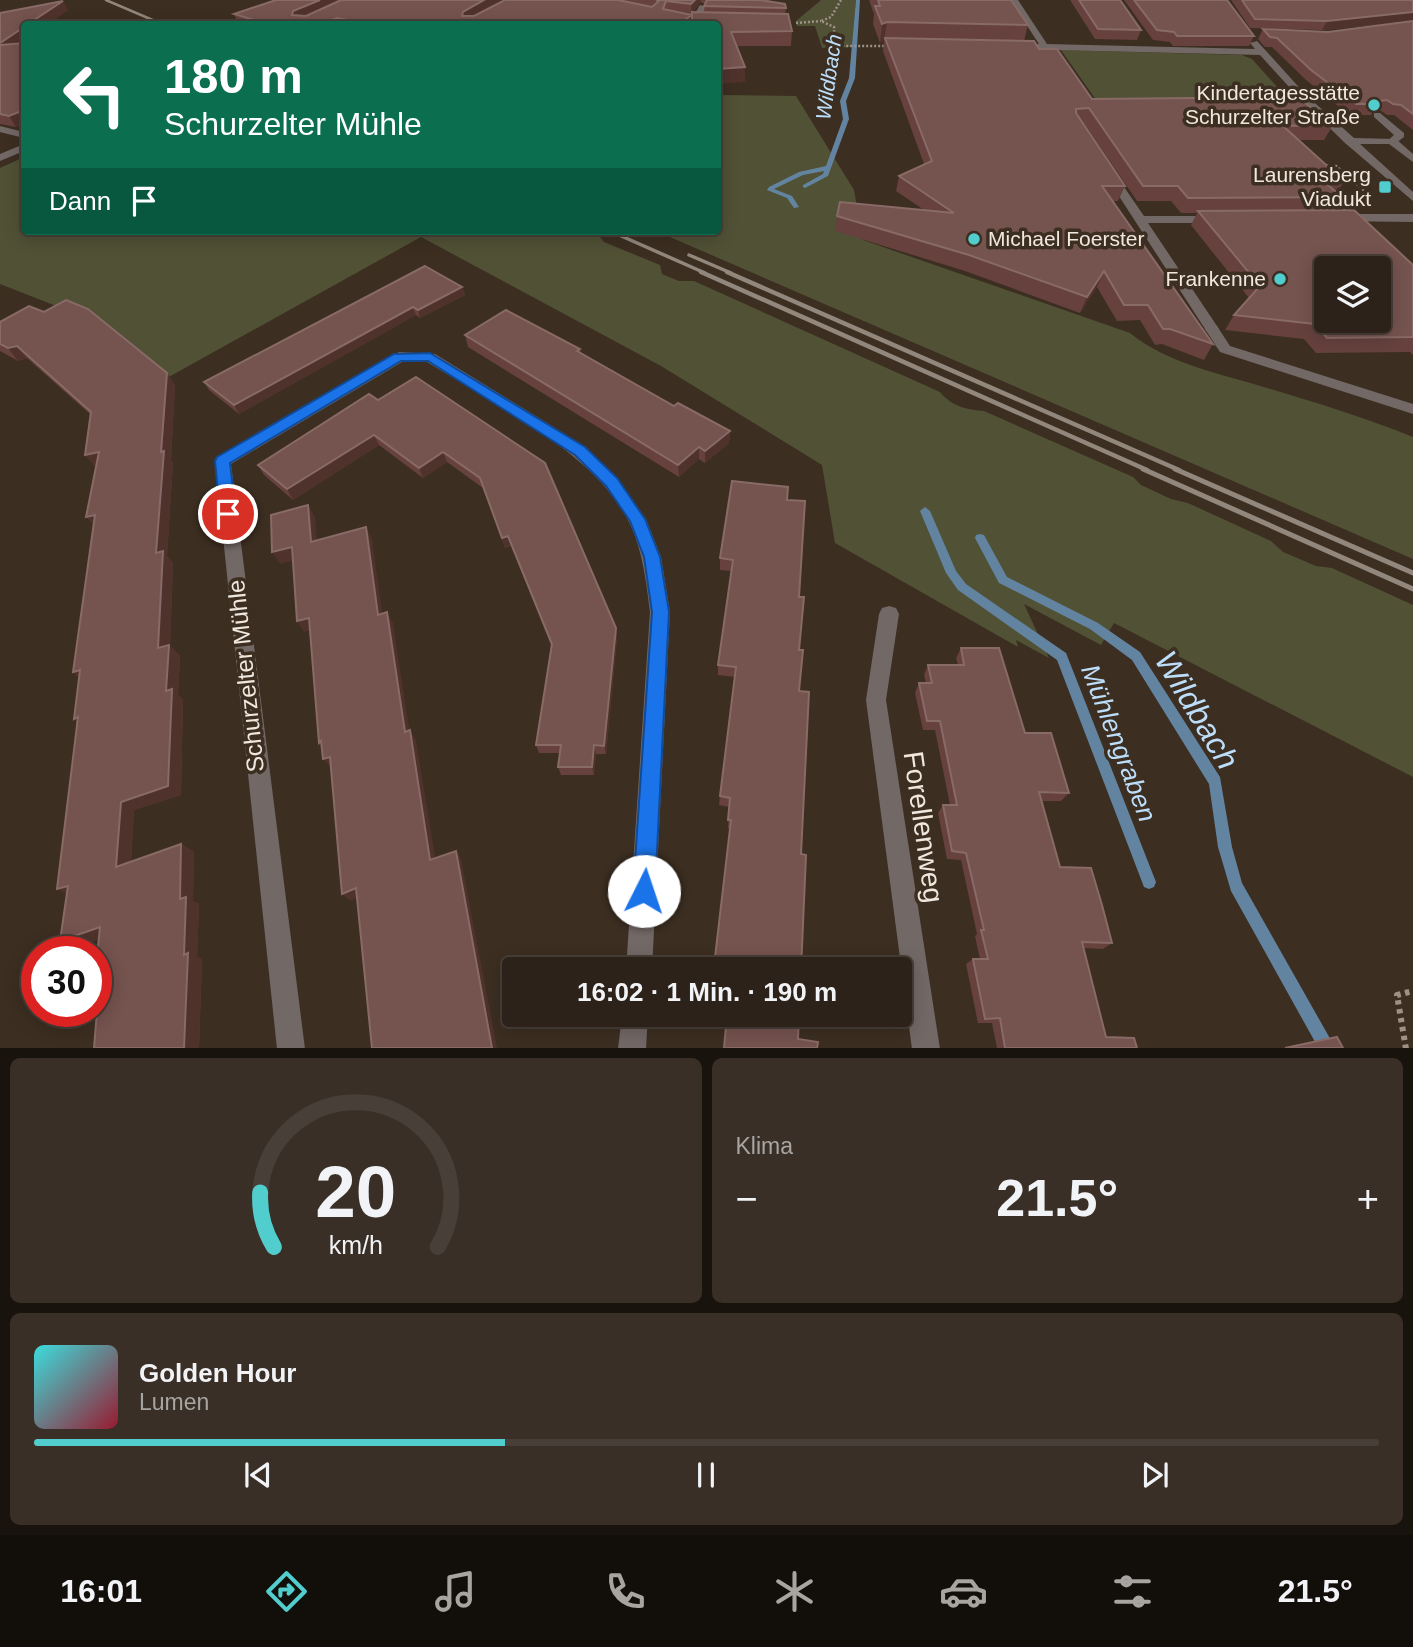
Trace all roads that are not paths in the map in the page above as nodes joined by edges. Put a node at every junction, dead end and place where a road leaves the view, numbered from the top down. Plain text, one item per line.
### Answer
1 (1014, 0) edge
2 (708, 3) edge
3 (680, 18) edge
4 (692, 21) joint
5 (1262, 34) edge
6 (1144, 38) edge
7 (1006, 46) edge
8 (1151, 48) junction
9 (1050, 49) junction
10 (1260, 52) junction
11 (1377, 115) edge
12 (0, 130) edge
13 (21, 134) edge
14 (1349, 141) junction
15 (1392, 141) junction
16 (21, 148) edge
17 (0, 158) edge
18 (1098, 158) edge
19 (1413, 159) edge
20 (1413, 198) edge
21 (1353, 217) junction
22 (1327, 218) edge
23 (1413, 218) edge
24 (1233, 219) edge
25 (1140, 220) junction
26 (1373, 235) edge
27 (1413, 409) edge
28 (889, 614) dead end
29 (640, 957) edge
30 (634, 1027) edge
31 (291, 1048) edge
32 (632, 1048) edge
33 (926, 1048) edge

1 - 9 street
2 - 4 street
3 - 4 street
5 - 10 street
6 - 8 street
7 - 9 street
8 - 9 street
8 - 10 street
10 - 14 street
11 - 15 street
12 - 13 street
14 - 15 street
14 - 20 street
15 - 19 street
16 - 17 street
18 - 25 street
21 - 22 street
21 - 23 street
21 - 26 street
24 - 25 street
25 - 27 street
28 - 33 street, Forellenweg
29 - 31 street, Schurzelter Mühle
30 - 32 street

